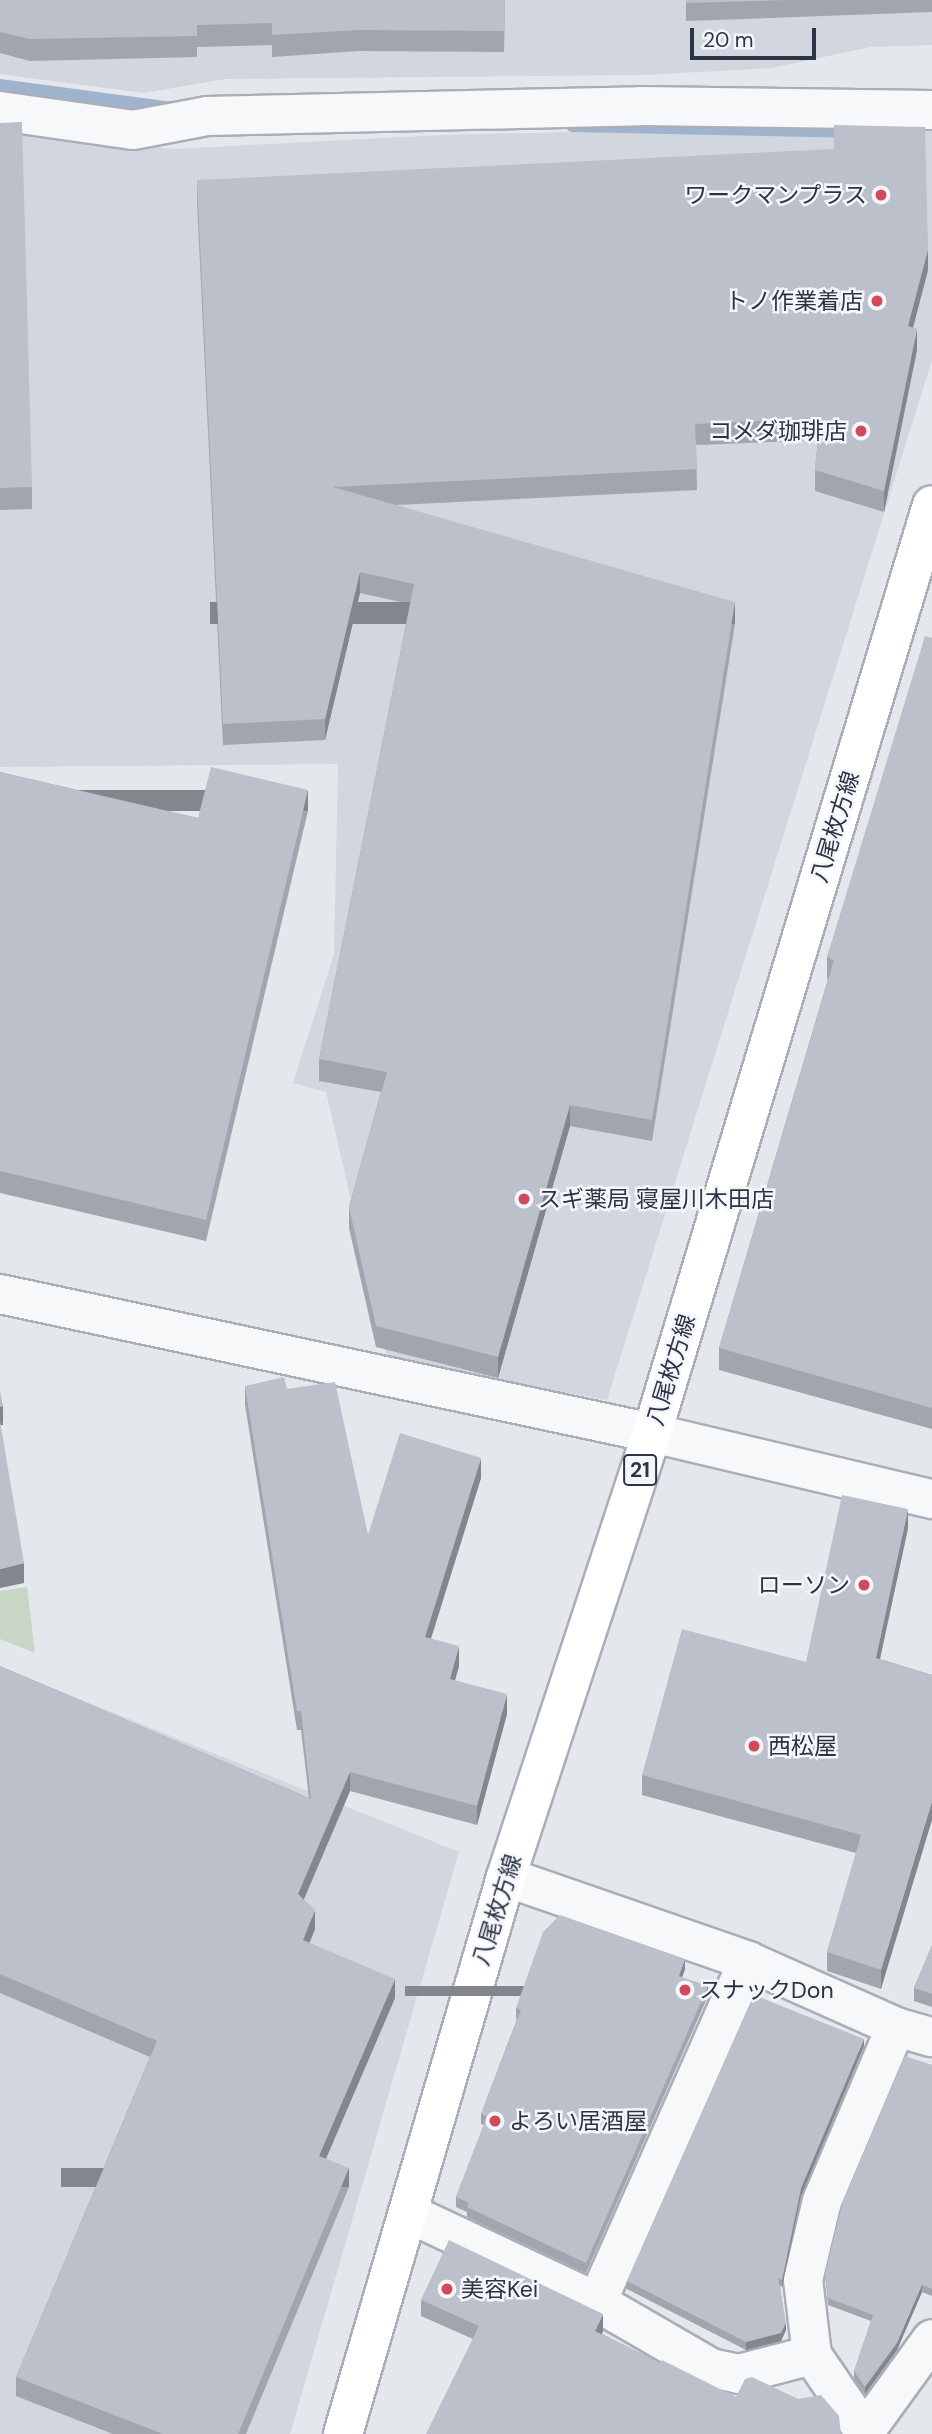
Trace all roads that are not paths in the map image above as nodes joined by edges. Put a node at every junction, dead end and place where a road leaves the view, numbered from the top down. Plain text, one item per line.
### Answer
1 (932, 110) edge
2 (0, 111) edge
3 (932, 505) edge
4 (0, 1294) edge
5 (652, 1433) junction
6 (932, 1499) edge
7 (506, 1877) junction
8 (748, 1961) junction
9 (914, 2032) edge
10 (408, 2213) junction
11 (597, 2302) junction
12 (932, 2339) edge
13 (812, 2355) junction
14 (864, 2433) edge
15 (343, 2434) edge

1 - 2 street
3 - 5 main road, 八尾枚方線 / 21
4 - 5 street
5 - 6 street
5 - 7 main road, 八尾枚方線 / 21
7 - 8 street
7 - 10 main road, 八尾枚方線 / 21
8 - 9 street
8 - 11 street
9 - 13 street
10 - 11 street
10 - 15 main road, 八尾枚方線 / 21
11 - 13 street
12 - 14 street
13 - 14 street

